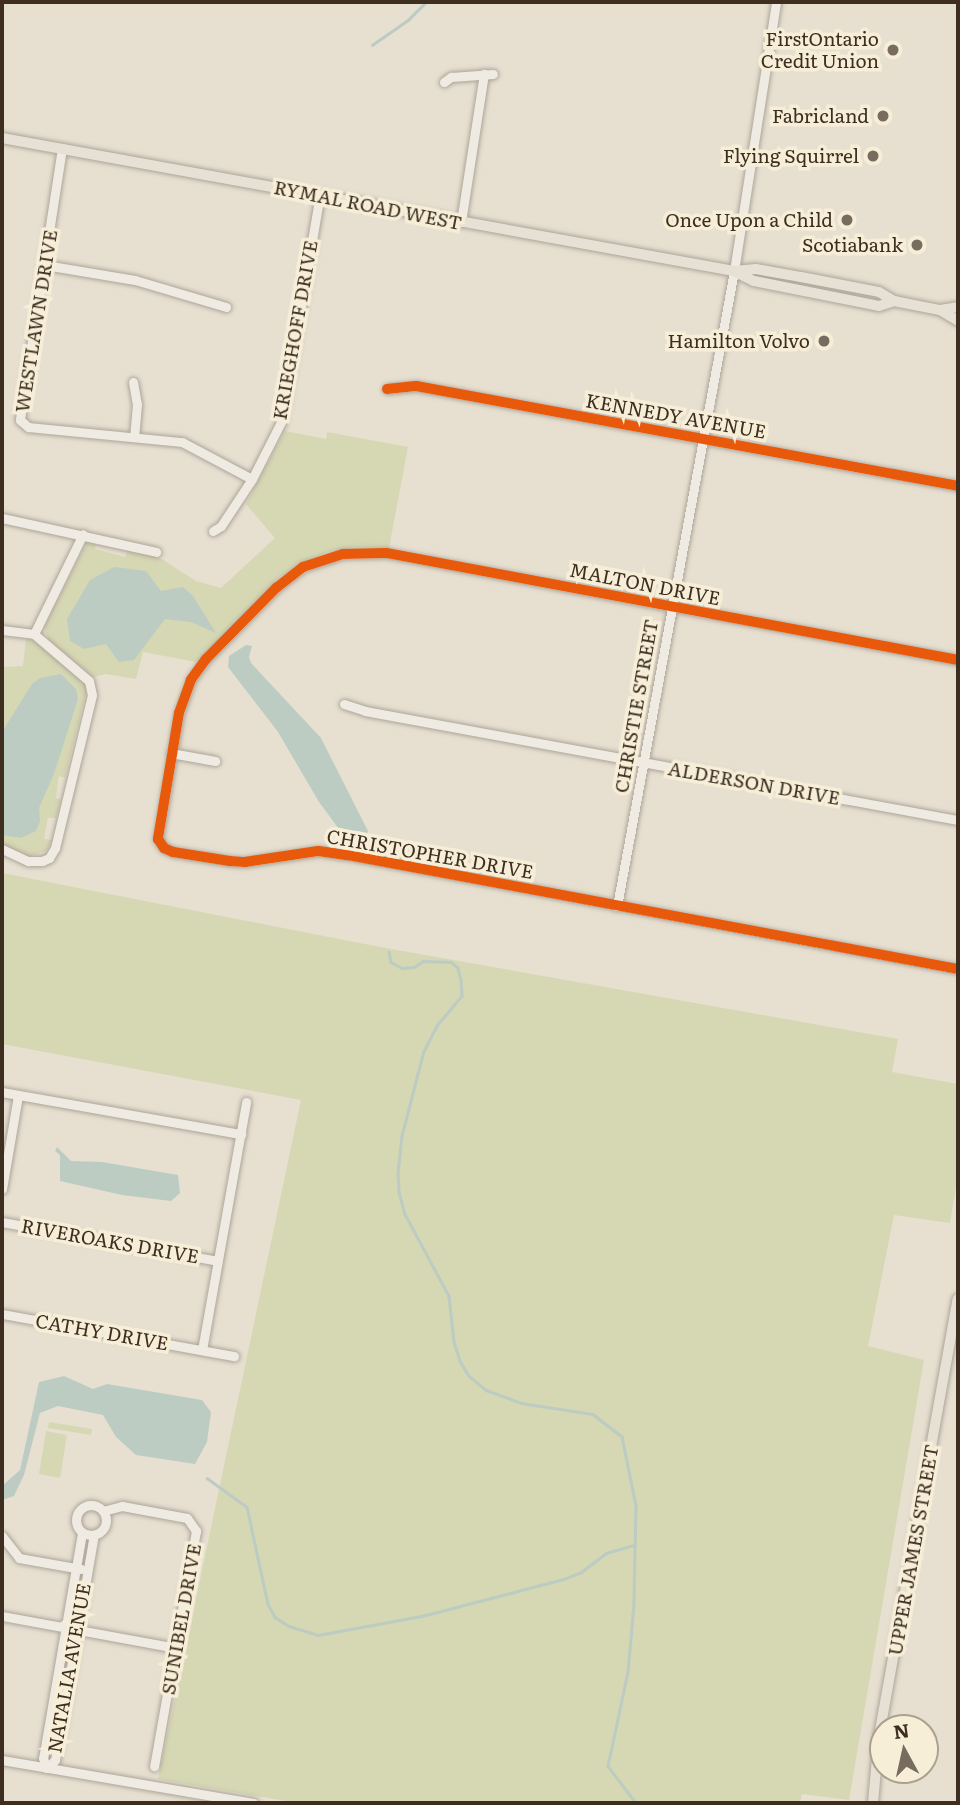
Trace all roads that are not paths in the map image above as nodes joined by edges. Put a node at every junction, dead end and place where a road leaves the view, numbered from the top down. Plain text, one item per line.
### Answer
1 (776, 2) edge
2 (444, 82) dead end
3 (2, 138) edge
4 (62, 148) junction
5 (320, 195) junction
6 (461, 222) junction
7 (46, 265) junction
8 (734, 271) junction
9 (226, 307) dead end
10 (958, 307) edge
11 (940, 310) junction
12 (958, 321) edge
13 (133, 382) dead end
14 (387, 389) dead end
15 (134, 436) junction
16 (703, 439) junction
17 (252, 479) junction
18 (958, 486) edge
19 (2, 518) edge
20 (213, 531) dead end
21 (83, 534) junction
22 (156, 552) dead end
23 (324, 560) joint
24 (672, 607) junction
25 (2, 630) edge
26 (34, 634) junction
27 (958, 660) edge
28 (344, 704) dead end
29 (171, 754) junction
30 (215, 761) dead end
31 (644, 763) junction
32 (958, 820) edge
33 (2, 849) edge
34 (617, 906) junction
35 (958, 969) edge
36 (2, 1092) edge
37 (18, 1095) junction
38 (246, 1102) dead end
39 (241, 1134) junction
40 (2, 1189) edge
41 (2, 1222) edge
42 (218, 1261) junction
43 (958, 1298) edge
44 (2, 1314) edge
45 (202, 1350) junction
46 (234, 1356) dead end
47 (103, 1511) junction
48 (82, 1533) junction
49 (94, 1535) junction
50 (2, 1536) edge
51 (82, 1569) junction
52 (2, 1616) edge
53 (71, 1629) junction
54 (176, 1648) junction
55 (2, 1760) edge
56 (154, 1766) dead end
57 (46, 1768) junction
58 (253, 1803) edge
59 (873, 1803) edge

1 - 8 street, CHRISTIE STREET
2 - 6 street
3 - 4 main road, RYMAL ROAD WEST
4 - 5 main road, RYMAL ROAD WEST
4 - 7 street, WESTLAWN DRIVE
5 - 6 main road, RYMAL ROAD WEST
5 - 17 street, KRIEGHOFF DRIVE
6 - 8 main road, RYMAL ROAD WEST
7 - 9 street
7 - 15 street, WESTLAWN DRIVE
8 - 11 main road, RYMAL ROAD WEST
8 - 16 street, CHRISTIE STREET
10 - 11 main road, RYMAL ROAD WEST
11 - 12 main road, RYMAL ROAD WEST
13 - 15 street
14 - 16 street, KENNEDY AVENUE
15 - 17 street, WESTLAWN DRIVE
16 - 18 street, KENNEDY AVENUE
16 - 24 street, CHRISTIE STREET
17 - 20 street, KRIEGHOFF DRIVE
19 - 21 street
21 - 22 street
21 - 26 street
23 - 24 street, MALTON DRIVE
23 - 29 street, CHRISTOPHER DRIVE
24 - 27 street, MALTON DRIVE
24 - 31 street, CHRISTIE STREET
25 - 26 street
26 - 33 street
28 - 31 street, ALDERSON DRIVE
29 - 30 street
29 - 34 street, CHRISTOPHER DRIVE
31 - 32 street, ALDERSON DRIVE
31 - 34 street, CHRISTIE STREET
34 - 35 street, CHRISTOPHER DRIVE
36 - 37 street
37 - 39 street
37 - 40 street
38 - 39 street
39 - 42 street
41 - 42 street, RIVEROAKS DRIVE
42 - 45 street
43 - 59 main road, UPPER JAMES STREET
44 - 45 street, CATHY DRIVE
45 - 46 street, CATHY DRIVE
47 - 48 street
47 - 49 street
47 - 54 street, SUNIBEL DRIVE
48 - 49 street
48 - 51 street, NATALIA AVENUE
49 - 51 street, NATALIA AVENUE
50 - 51 street
51 - 53 street, NATALIA AVENUE
52 - 53 street
53 - 54 street
53 - 57 street, NATALIA AVENUE
54 - 56 street, SUNIBEL DRIVE
55 - 57 street
57 - 58 street

